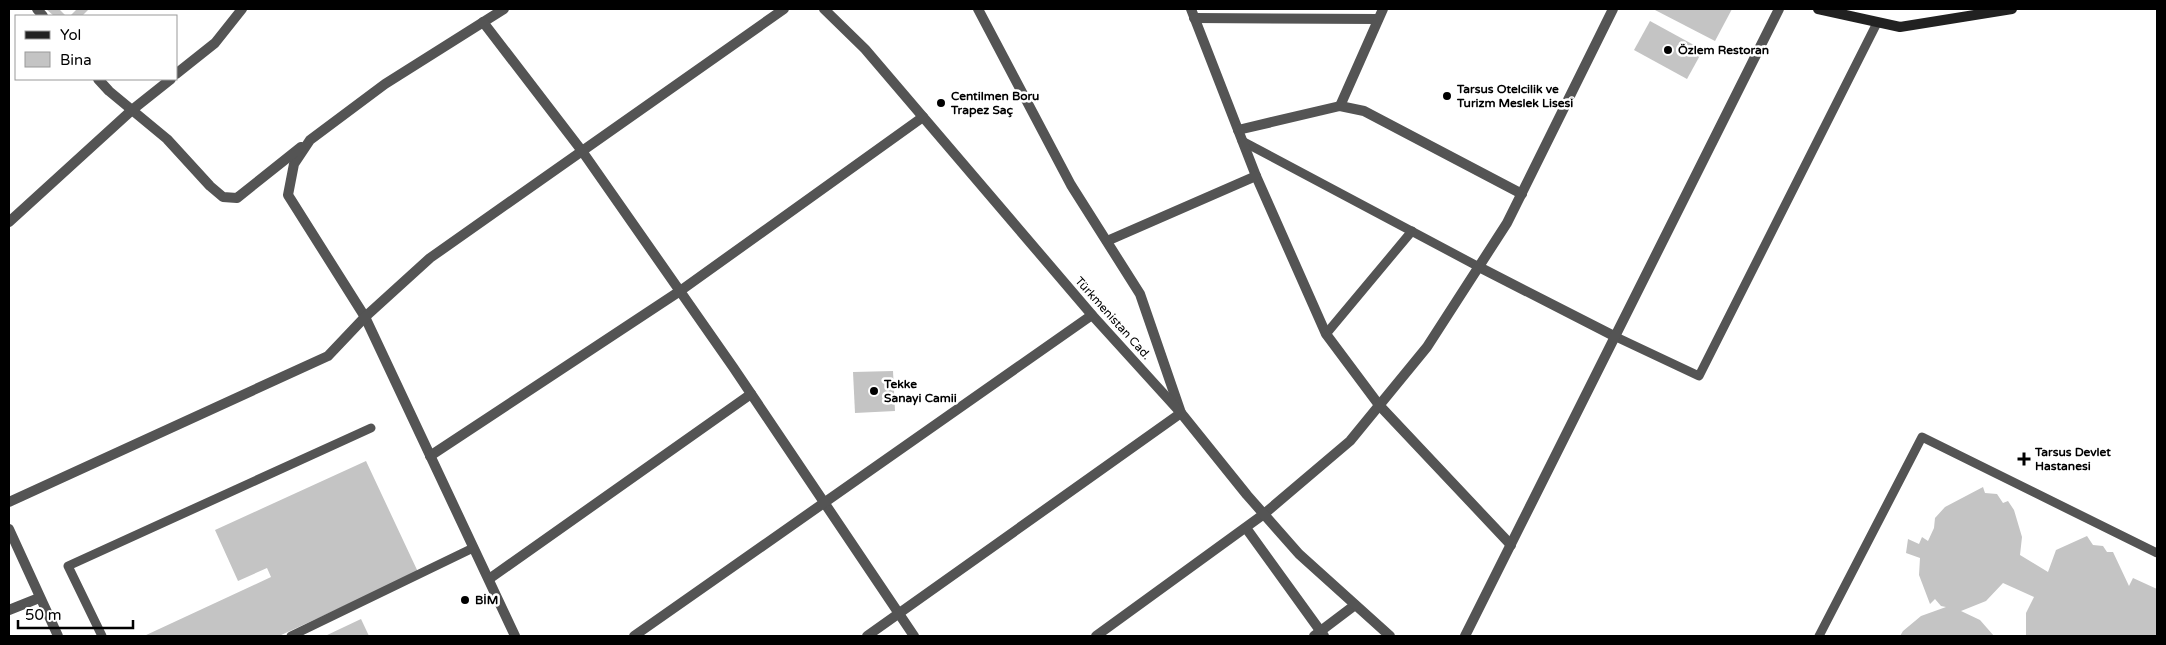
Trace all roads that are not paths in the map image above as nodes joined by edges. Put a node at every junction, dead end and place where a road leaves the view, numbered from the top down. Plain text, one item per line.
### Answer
1 (242, 9) edge
2 (504, 9) edge
3 (784, 9) edge
4 (824, 9) edge
5 (978, 9) edge
6 (1383, 9) edge
7 (1611, 9) edge
8 (1779, 9) edge
9 (1818, 9) edge
10 (2012, 9) edge
11 (1193, 13) edge
12 (1378, 19) junction
13 (483, 22) junction
14 (1877, 23) junction
15 (178, 72) edge
16 (99, 80) edge
17 (170, 80) edge
18 (1340, 106) junction
19 (132, 110) junction
20 (923, 117) junction
21 (1238, 130) junction
22 (310, 140) junction
23 (1242, 141) junction
24 (582, 151) junction
25 (1256, 176) junction
26 (1522, 194) junction
27 (9, 222) edge
28 (1412, 231) junction
29 (1107, 241) junction
30 (1479, 267) junction
31 (680, 291) junction
32 (1092, 316) junction
33 (364, 317) junction
34 (1326, 334) junction
35 (1614, 336) junction
36 (751, 394) junction
37 (1379, 405) junction
38 (1181, 413) junction
39 (371, 428) dead end
40 (430, 456) junction
41 (9, 502) edge
42 (825, 504) junction
43 (1264, 514) junction
44 (1246, 528) junction
45 (9, 529) edge
46 (1511, 545) junction
47 (473, 548) junction
48 (2157, 553) edge
49 (488, 579) junction
50 (39, 598) junction
51 (1355, 605) junction
52 (9, 610) edge
53 (899, 614) junction
54 (1319, 635) edge
55 (58, 636) edge
56 (102, 636) edge
57 (291, 636) edge
58 (516, 636) edge
59 (634, 636) edge
60 (867, 636) edge
61 (914, 636) edge
62 (1096, 636) edge
63 (1390, 636) edge
64 (1465, 636) edge
65 (1819, 636) edge

1 - 15 street
2 - 13 street
3 - 24 street
4 - 20 street, Türkmenistan Cad.
5 - 29 street
6 - 12 street
7 - 26 street
8 - 35 street
9 - 14 main road
10 - 14 main road
11 - 12 street
11 - 21 street
12 - 18 street
13 - 22 street
13 - 24 street
14 - 35 lane
16 - 19 street
17 - 19 street
18 - 21 street
18 - 26 street
19 - 22 street
19 - 27 street
20 - 31 street
20 - 32 street, Türkmenistan Cad.
21 - 23 street
22 - 33 street
23 - 25 street
23 - 28 lane
24 - 31 street
24 - 33 street
25 - 29 street
25 - 34 street
26 - 30 street
28 - 30 lane
28 - 34 lane
29 - 38 street
30 - 35 street
30 - 37 street
31 - 36 street
31 - 40 street
32 - 38 street, Türkmenistan Cad.
32 - 42 street
33 - 40 street
33 - 41 street
34 - 37 street
35 - 46 street
36 - 42 street
36 - 49 street
37 - 43 street
37 - 46 street
38 - 43 street, Türkmenistan Cad.
38 - 53 street
39 - 56 lane
40 - 47 street
42 - 53 street
42 - 59 street
43 - 44 street
43 - 51 street, Türkmenistan Cad.
44 - 54 street
44 - 62 street
45 - 50 street
46 - 64 street
47 - 49 street
47 - 57 lane
48 - 65 lane
49 - 58 street
50 - 52 street
50 - 55 street
51 - 54 street
51 - 63 street, Türkmenistan Cad.
53 - 60 street
53 - 61 street

